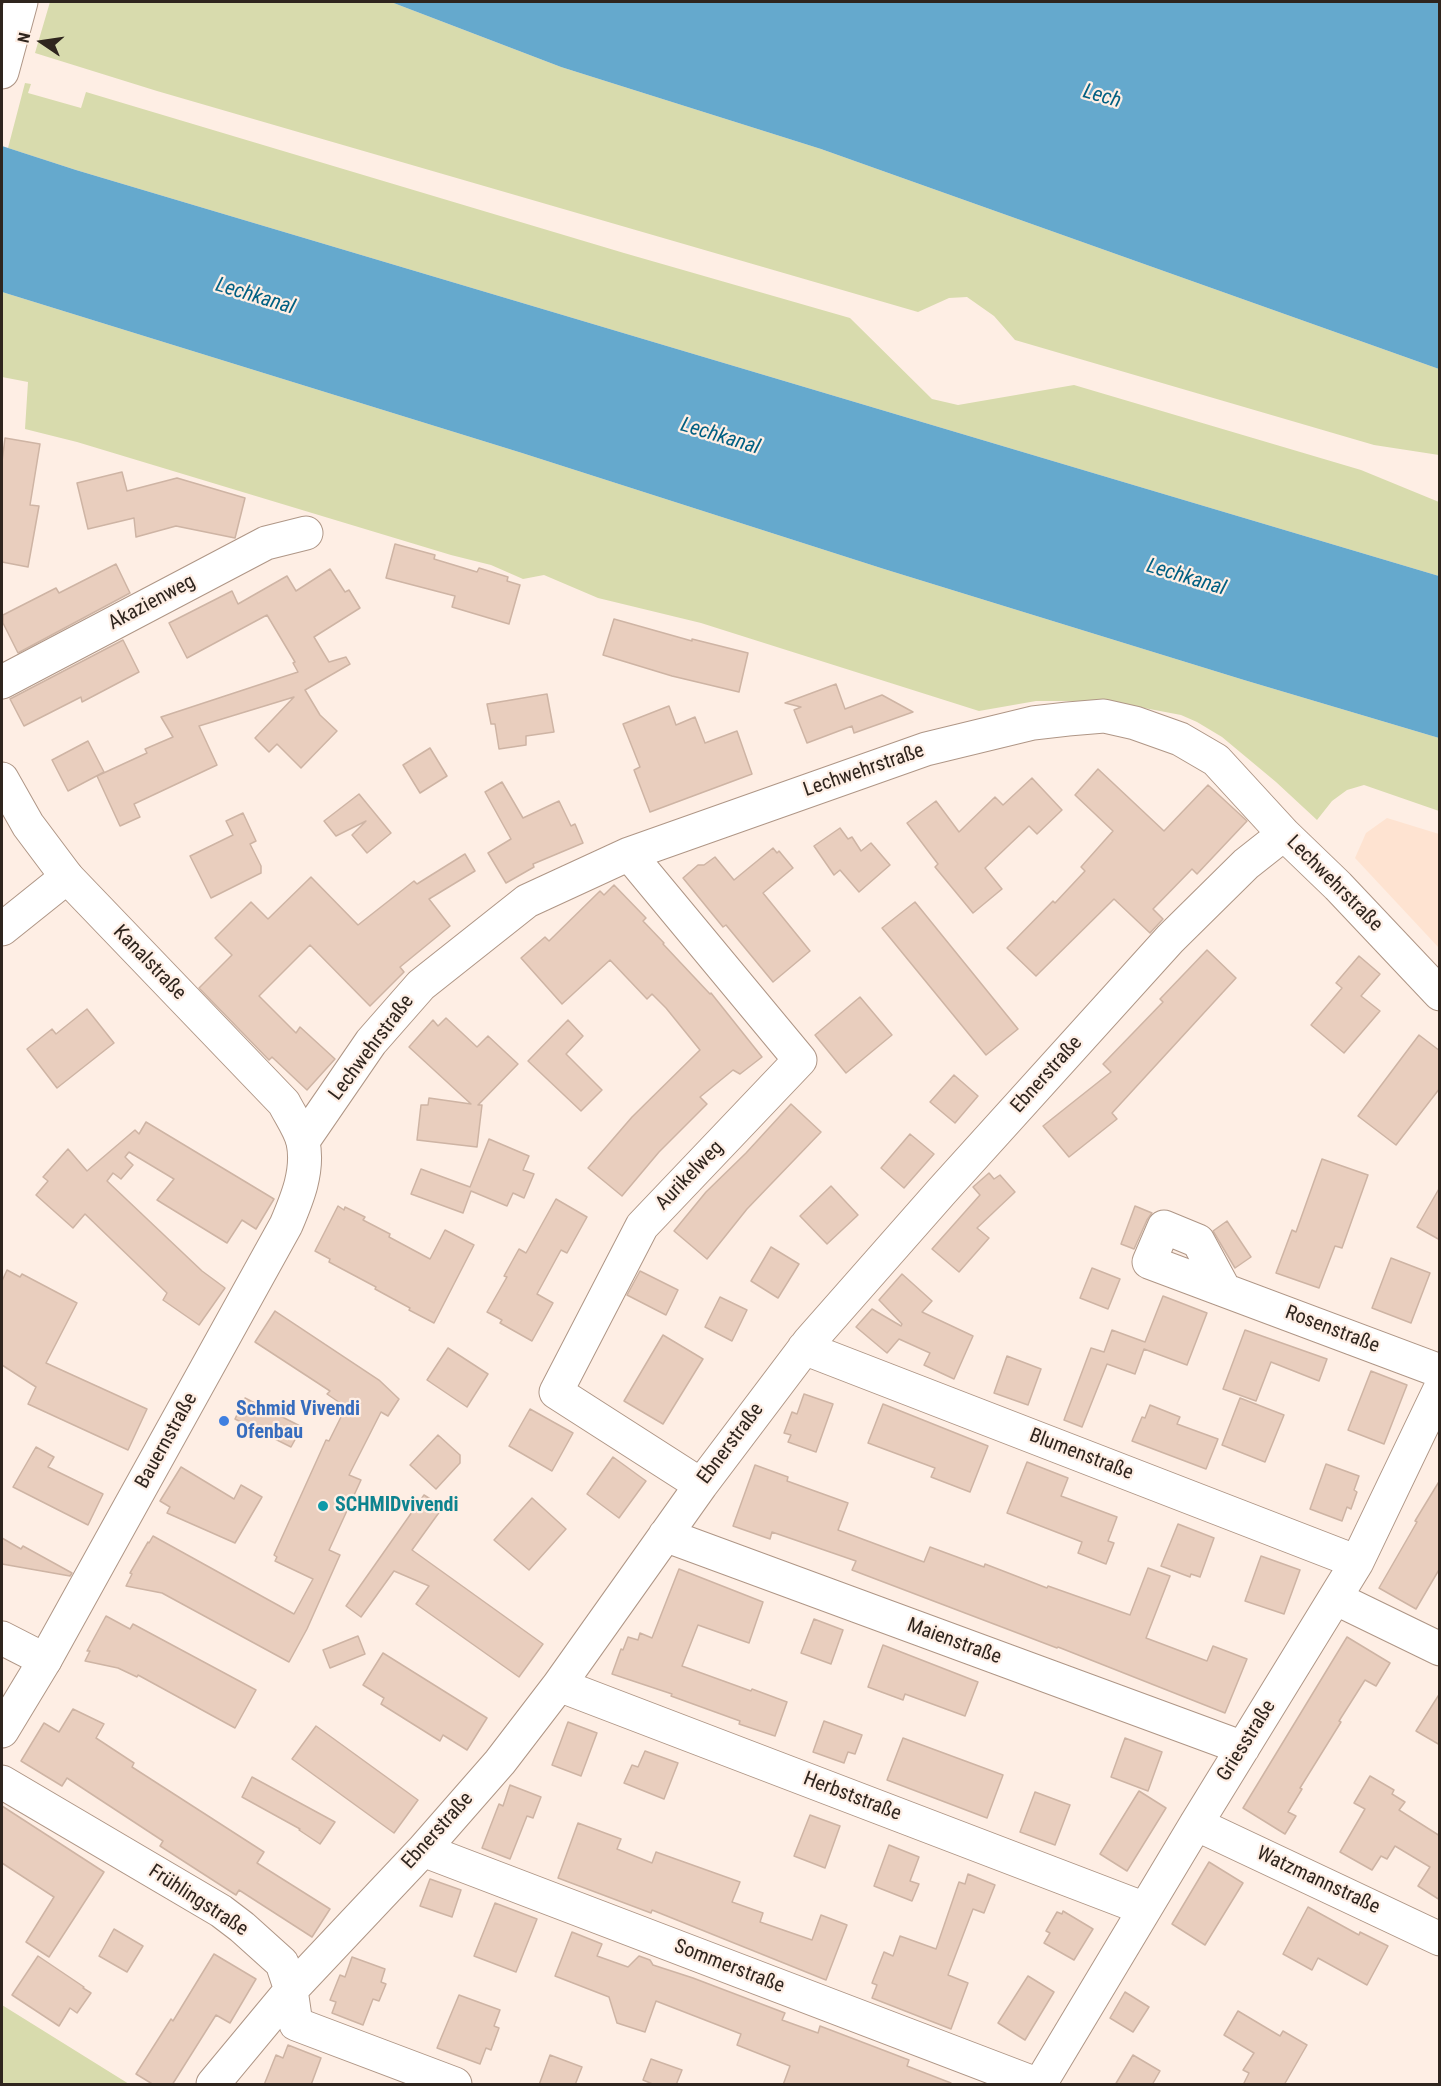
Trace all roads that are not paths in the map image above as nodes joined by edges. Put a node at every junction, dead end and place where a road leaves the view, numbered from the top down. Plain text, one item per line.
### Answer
1 (21, 2) edge
2 (2, 72) edge
3 (306, 533) dead end
4 (2, 682) edge
5 (2, 779) edge
6 (1284, 834) junction
7 (629, 854) junction
8 (67, 877) junction
9 (2, 929) edge
10 (1440, 994) edge
11 (303, 1141) junction
12 (1224, 1289) dead end
13 (804, 1348) junction
14 (1440, 1371) edge
15 (1440, 1389) edge
16 (701, 1485) junction
17 (665, 1535) junction
18 (1357, 1562) junction
19 (1335, 1598) junction
20 (2, 1638) edge
21 (1440, 1648) edge
22 (45, 1660) junction
23 (559, 1685) junction
24 (2, 1731) edge
25 (1243, 1748) junction
26 (2, 1782) edge
27 (1196, 1824) junction
28 (423, 1850) junction
29 (1145, 1909) junction
30 (1440, 1939) edge
31 (291, 1990) junction
32 (213, 2085) edge
33 (455, 2085) edge
34 (1038, 2085) edge

1 - 2 street
3 - 4 street, Akazienweg
5 - 8 street, Kanalstraße
6 - 7 street, Lechwehrstraße
6 - 10 street, Lechwehrstraße
6 - 13 street, Ebnerstraße
7 - 11 street, Lechwehrstraße
7 - 16 street, Aurikelweg
8 - 9 street
8 - 11 street, Kanalstraße
11 - 22 street, Bauernstraße
12 - 14 street, Rosenstraße
13 - 16 street, Ebnerstraße
13 - 18 street, Blumenstraße
15 - 18 street, Griesstraße
16 - 17 street, Ebnerstraße
17 - 23 street, Ebnerstraße
17 - 25 street, Maienstraße
18 - 19 street, Griesstraße
19 - 21 street
19 - 25 street, Griesstraße
20 - 22 street
22 - 24 street, Bauernstraße
23 - 28 street, Ebnerstraße
23 - 29 street, Herbststraße
25 - 27 street, Griesstraße
26 - 31 street, Frühlingstraße
27 - 29 street, Griesstraße
27 - 30 street, Watzmannstraße
28 - 31 street, Ebnerstraße
28 - 34 street, Sommerstraße
29 - 34 street, Griesstraße
31 - 32 street, Ebnerstraße
31 - 33 street, Frühlingstraße

